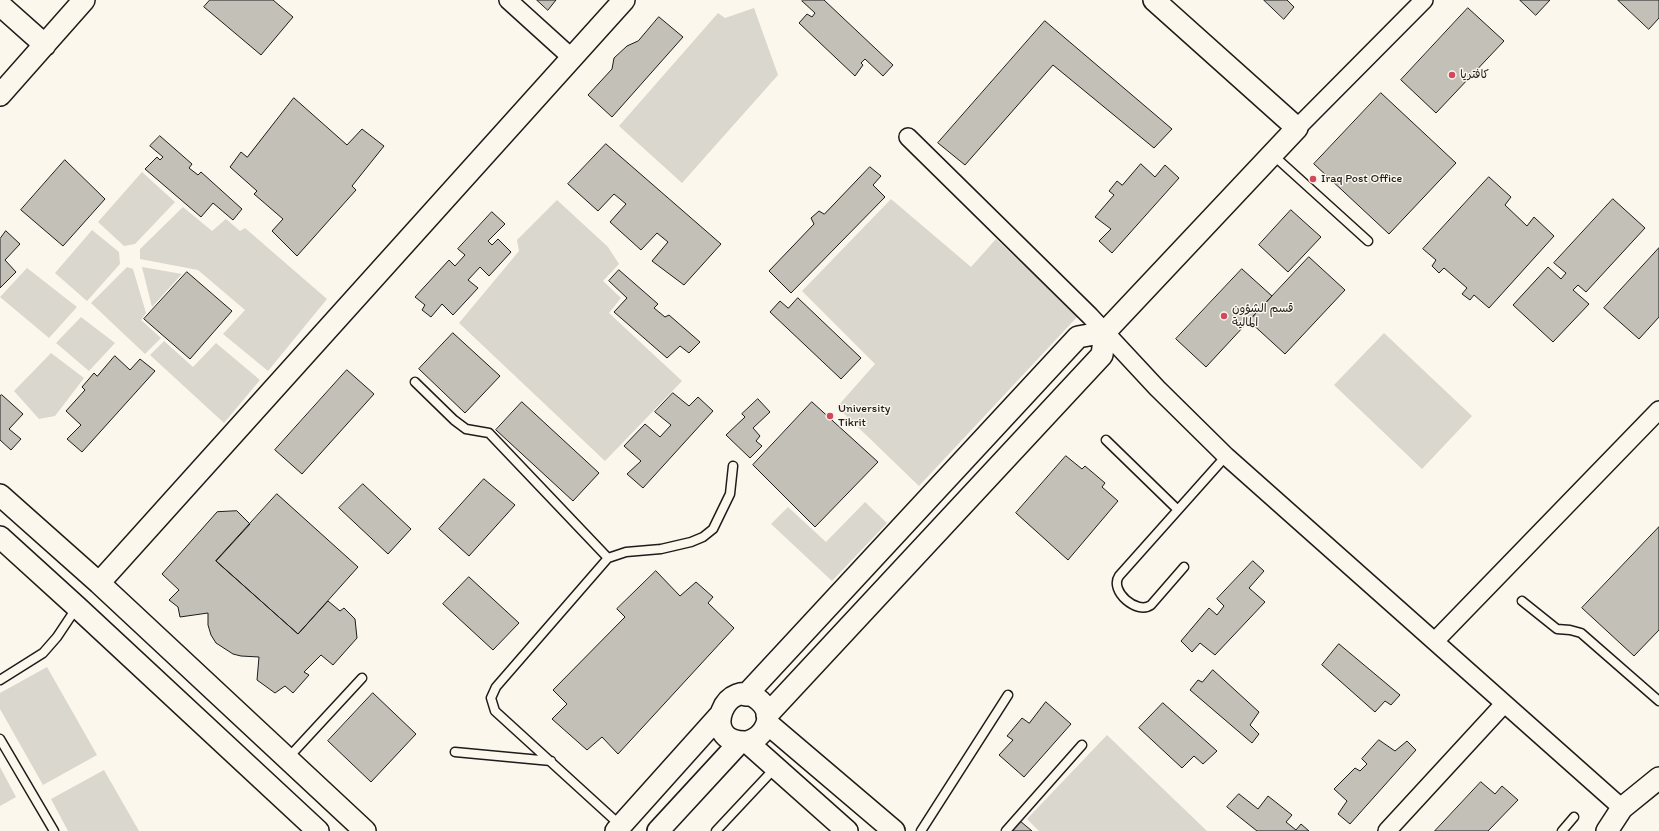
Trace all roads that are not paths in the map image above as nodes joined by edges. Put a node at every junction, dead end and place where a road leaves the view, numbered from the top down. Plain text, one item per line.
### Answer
1 (84, 0) edge
2 (508, 0) edge
3 (624, 0) edge
4 (1154, 0) edge
5 (1424, 0) edge
6 (0, 5) edge
7 (45, 45) junction
8 (572, 58) junction
9 (0, 95) edge
10 (1297, 128) junction
11 (908, 136) dead end
12 (1272, 154) junction
13 (1368, 242) dead end
14 (1105, 332) junction
15 (415, 382) dead end
16 (1659, 410) edge
17 (1106, 440) dead end
18 (1226, 456) junction
19 (733, 466) dead end
20 (0, 495) edge
21 (1178, 510) junction
22 (0, 537) edge
23 (608, 558) junction
24 (1184, 567) dead end
25 (99, 583) junction
26 (1522, 601) dead end
27 (77, 607) junction
28 (1435, 641) junction
29 (362, 678) dead end
30 (0, 680) edge
31 (746, 695) junction
32 (1008, 695) dead end
33 (1659, 701) edge
34 (1504, 704) junction
35 (720, 715) junction
36 (767, 719) junction
37 (0, 739) edge
38 (744, 742) junction
39 (1082, 745) dead end
40 (455, 752) dead end
41 (288, 759) junction
42 (550, 761) junction
43 (776, 768) junction
44 (1659, 778) edge
45 (1650, 793) edge
46 (1622, 808) junction
47 (1574, 817) dead end
48 (618, 828) edge
49 (54, 831) edge
50 (318, 831) edge
51 (365, 831) edge
52 (658, 831) edge
53 (716, 831) edge
54 (847, 831) edge
55 (894, 831) edge
56 (922, 831) edge
57 (1006, 831) edge
58 (1387, 831) edge
59 (1562, 831) edge
60 (1608, 831) edge

1 - 7 street
2 - 8 street
3 - 8 street
4 - 10 street
5 - 10 street
6 - 7 street
7 - 9 street
8 - 25 street
10 - 12 street
11 - 14 street
12 - 13 lane
12 - 14 street
14 - 18 street
14 - 31 street
14 - 36 street
15 - 23 lane
16 - 28 street
17 - 21 lane
18 - 21 lane
18 - 28 street
19 - 23 lane
20 - 25 street
21 - 24 lane
22 - 27 street
23 - 42 lane
25 - 41 street
26 - 33 lane
27 - 30 lane
27 - 50 street
28 - 34 street
29 - 41 lane
31 - 35 street
31 - 36 street
32 - 56 lane
34 - 46 street
34 - 58 street
35 - 38 street
35 - 48 street
36 - 38 street
36 - 55 street
37 - 49 lane
38 - 43 street
38 - 52 street
39 - 57 lane
40 - 42 lane
41 - 51 street
42 - 48 lane
43 - 53 lane
43 - 54 street
44 - 45 street
45 - 46 street
46 - 60 street
47 - 59 lane

